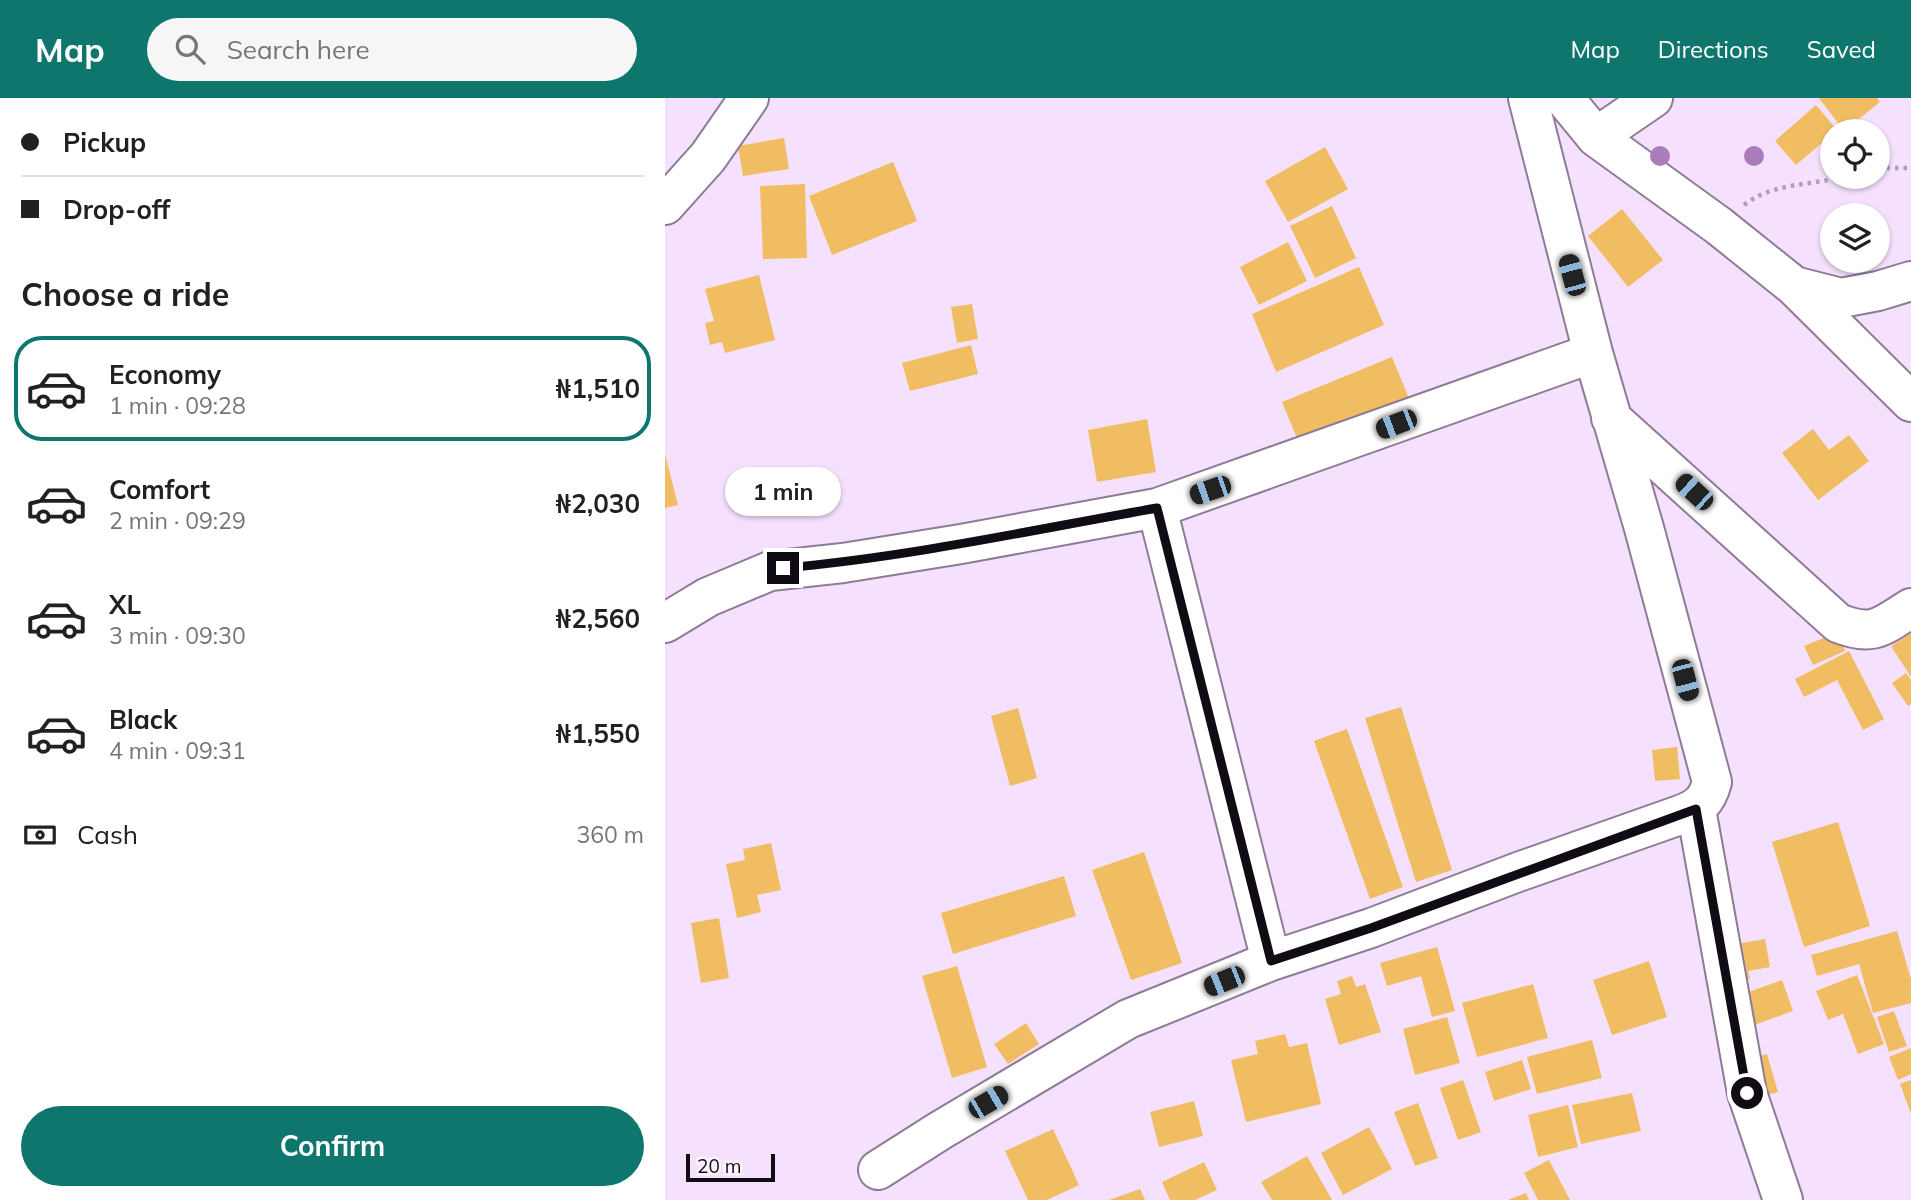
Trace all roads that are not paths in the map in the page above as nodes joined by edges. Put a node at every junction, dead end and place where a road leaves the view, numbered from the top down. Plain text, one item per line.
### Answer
1 (749, 98) edge
2 (1528, 98) edge
3 (1564, 98) edge
4 (1653, 98) edge
5 (1596, 137) junction
6 (665, 205) edge
7 (1911, 281) edge
8 (1794, 286) junction
9 (1593, 353) junction
10 (1911, 402) edge
11 (1611, 418) junction
12 (1157, 508) junction
13 (1911, 608) edge
14 (665, 623) edge
15 (1696, 809) junction
16 (1271, 961) junction
17 (878, 1170) dead end
18 (1783, 1200) edge

1 - 6 street
2 - 9 street
3 - 5 street
4 - 5 street
5 - 8 street
7 - 8 street
8 - 10 street
9 - 11 street
9 - 12 street
11 - 13 street
11 - 15 street
12 - 14 street
12 - 16 street
15 - 16 street
15 - 18 street
16 - 17 street

